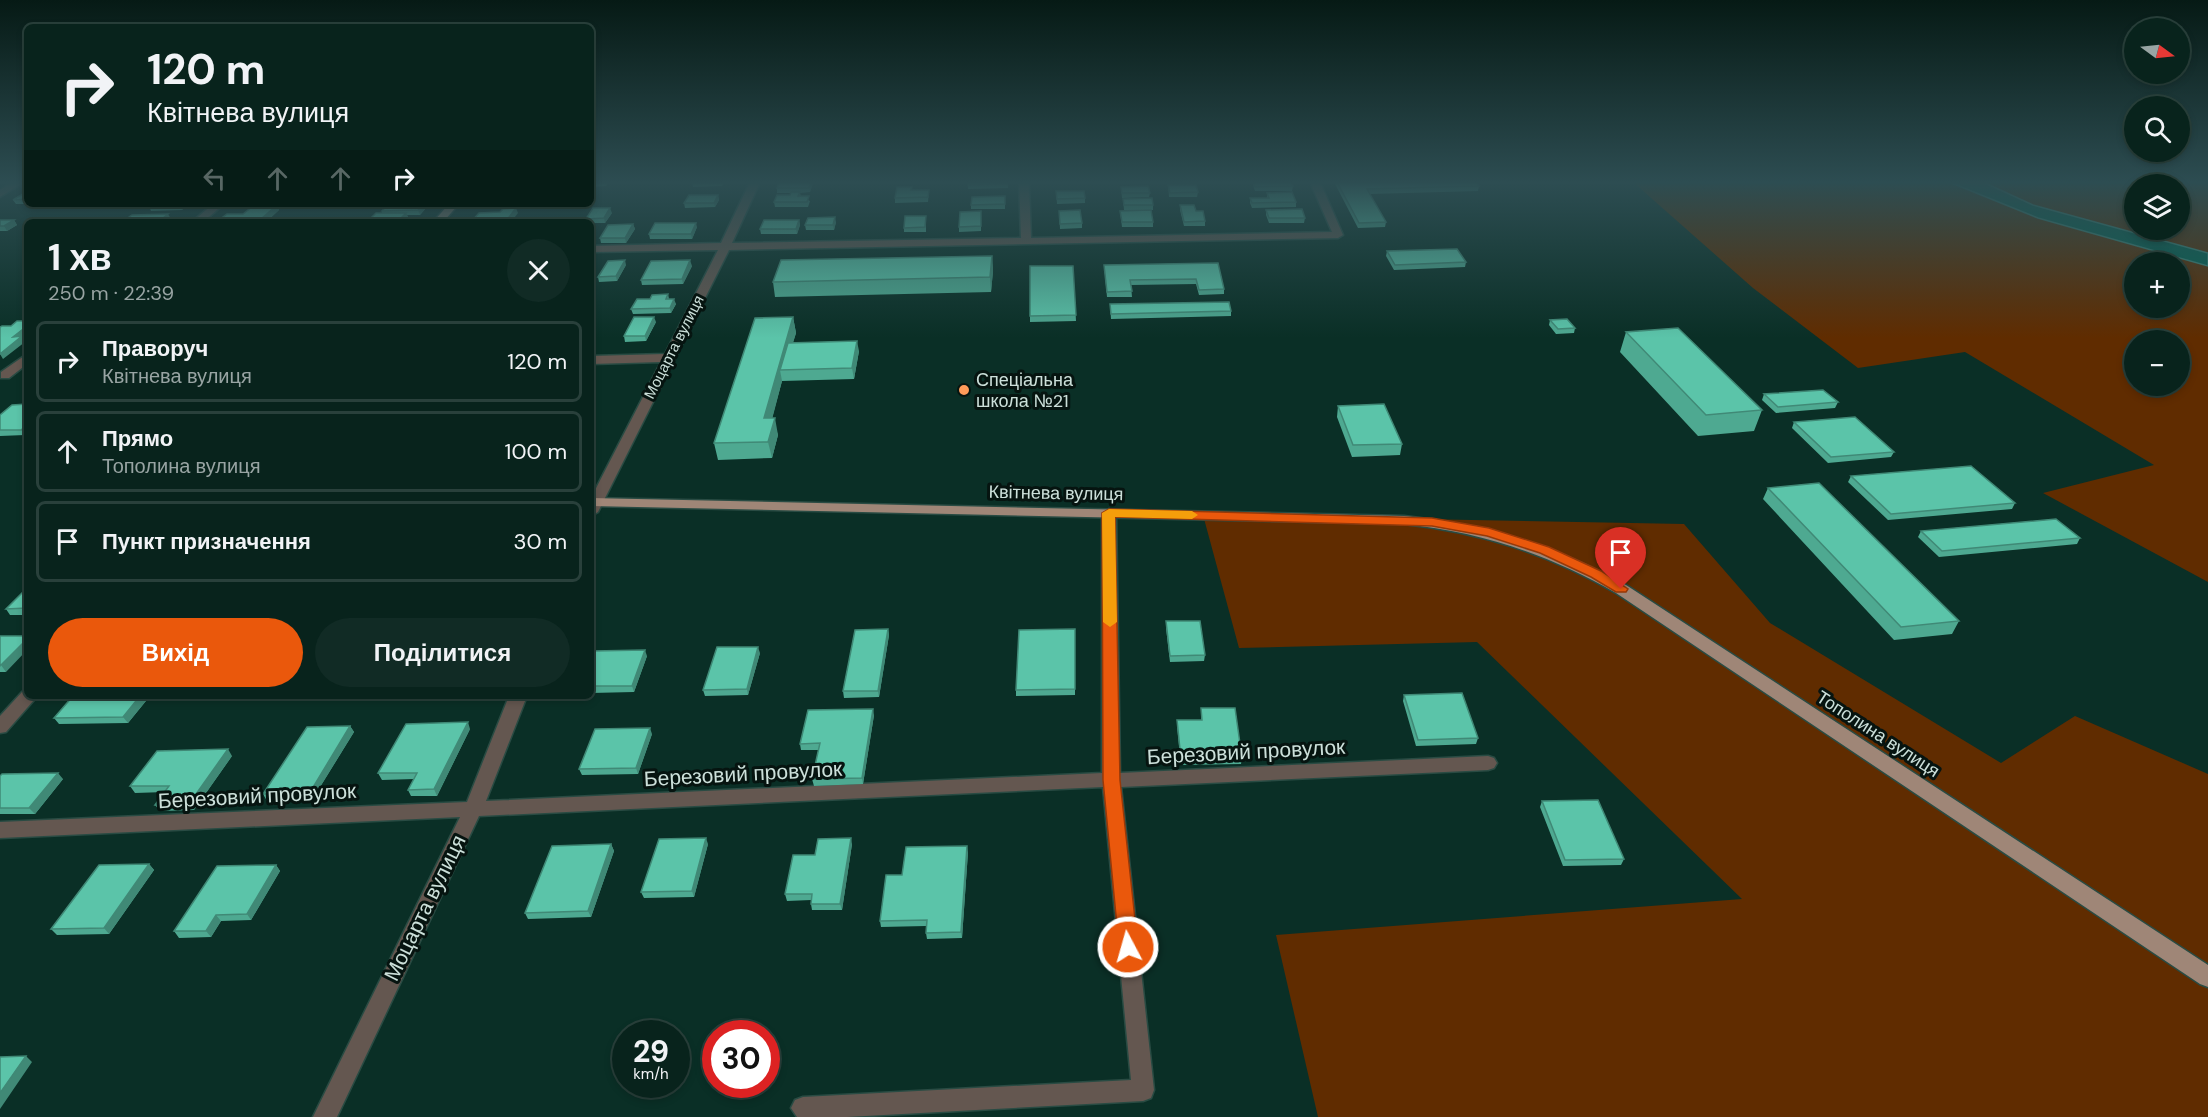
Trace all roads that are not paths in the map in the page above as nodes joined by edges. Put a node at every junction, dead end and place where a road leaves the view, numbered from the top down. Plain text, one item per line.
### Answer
1 (731, 234) edge
2 (1026, 234) edge
3 (1338, 234) edge
4 (1026, 241) junction
5 (725, 247) junction
6 (594, 249) edge
7 (668, 358) junction
8 (24, 360) edge
9 (594, 360) edge
10 (3, 375) edge
11 (24, 375) edge
12 (594, 502) edge
13 (594, 506) edge
14 (1109, 513) junction
15 (1517, 540) joint
16 (25, 699) edge
17 (517, 699) edge
18 (0, 727) edge
19 (1488, 763) dead end
20 (1111, 780) junction
21 (472, 809) junction
22 (0, 830) edge
23 (2208, 976) edge
24 (803, 1108) dead end
25 (325, 1117) edge

1 - 5 street, Моцарта вулиця
2 - 4 street
3 - 4 street
4 - 5 street
5 - 6 street
5 - 7 street, Моцарта вулиця
7 - 9 street
7 - 12 street, Моцарта вулиця
8 - 10 street
10 - 11 street
13 - 14 main road, Квітнева вулиця
14 - 15 main road, Квітнева вулиця
14 - 20 street
15 - 23 main road, Тополина вулиця
16 - 18 street
17 - 21 street, Моцарта вулиця
19 - 20 street, Березовий провулок
20 - 21 street, Березовий провулок
20 - 24 street
21 - 22 street, Березовий провулок
21 - 25 street, Моцарта вулиця

